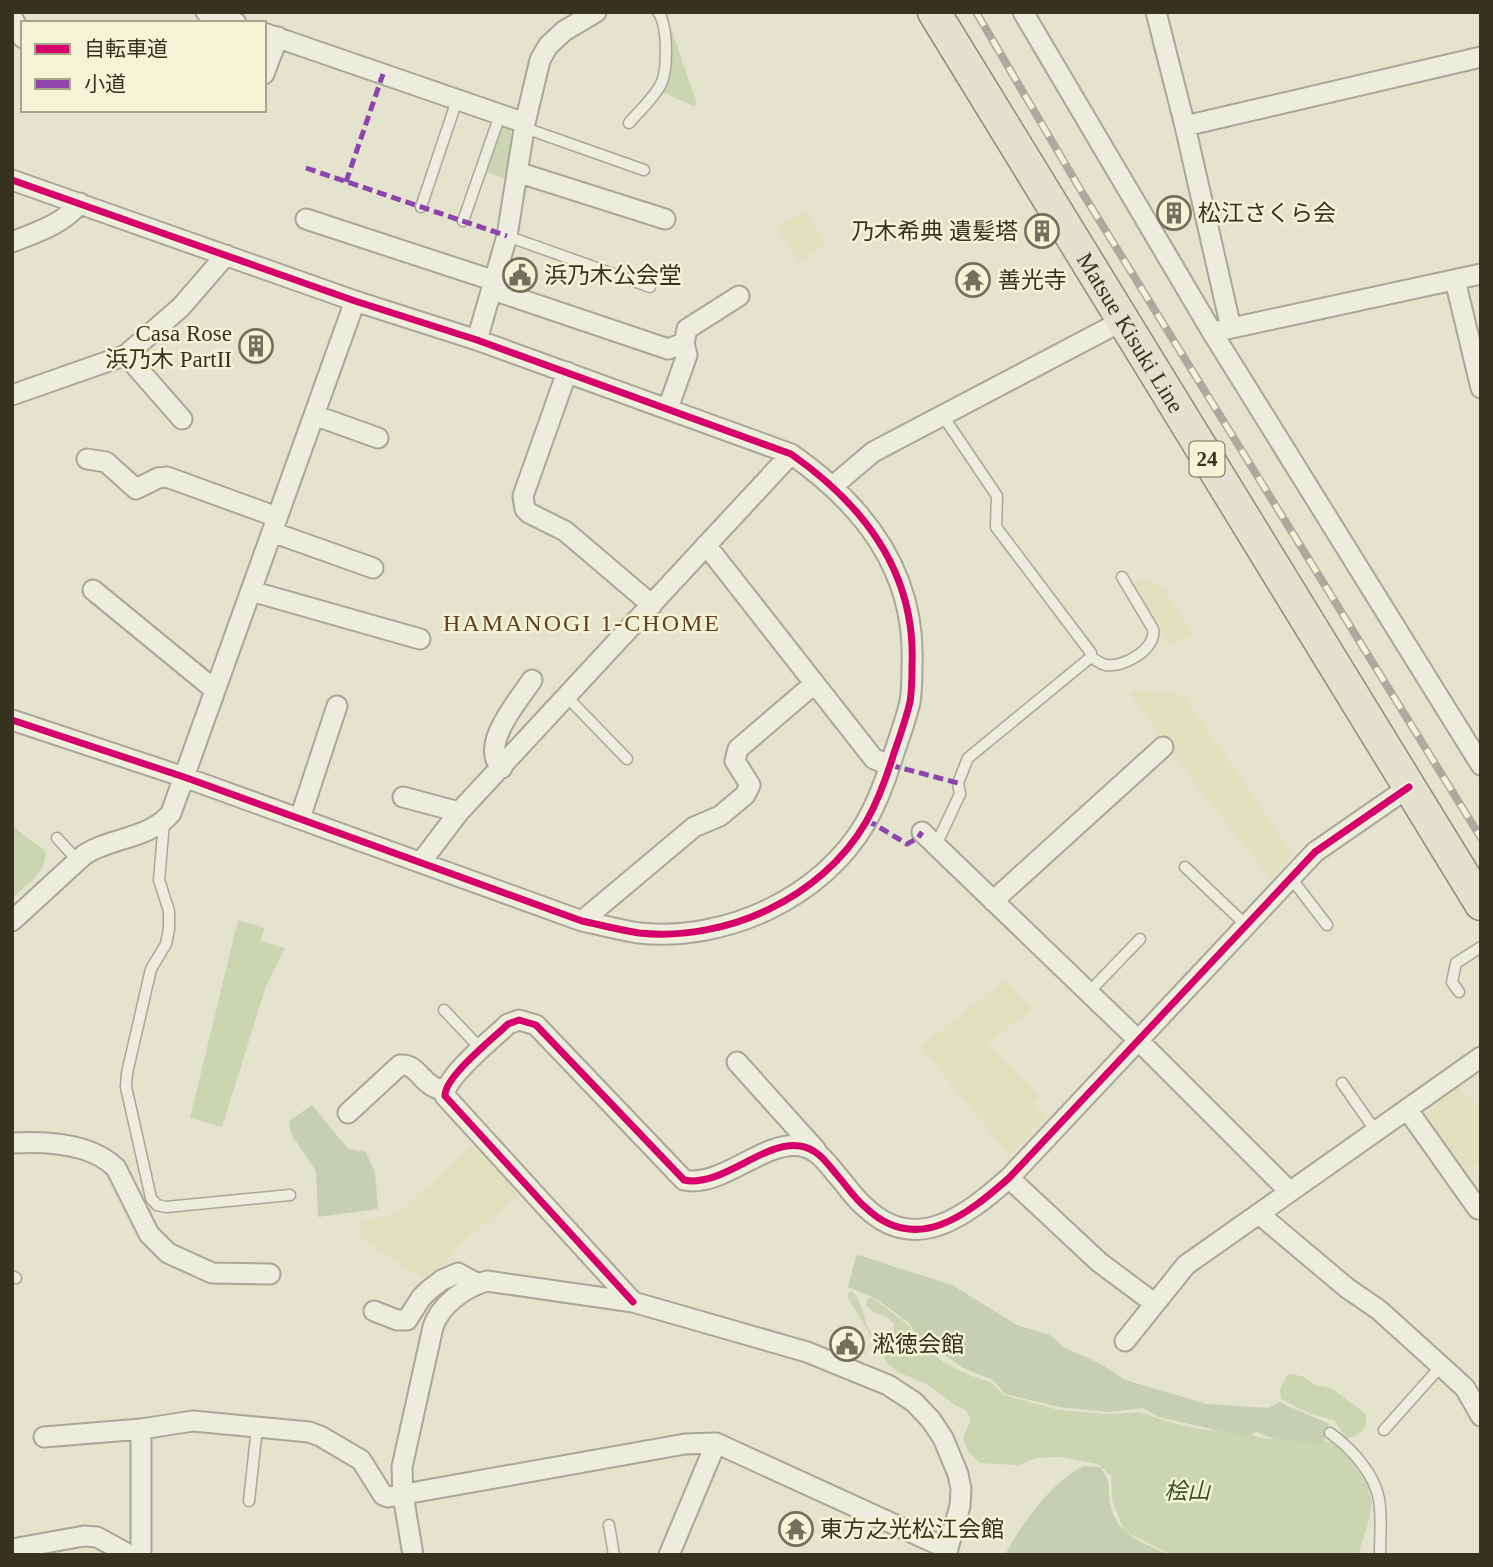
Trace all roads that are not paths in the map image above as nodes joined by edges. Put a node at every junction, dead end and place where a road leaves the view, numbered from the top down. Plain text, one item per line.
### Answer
1 (596, 12) edge
2 (658, 12) edge
3 (934, 12) edge
4 (1023, 12) edge
5 (1156, 12) edge
6 (12, 18) edge
7 (570, 19) edge
8 (21, 34) edge
9 (271, 35) edge
10 (1481, 57) edge
11 (266, 63) edge
12 (457, 100) junction
13 (500, 115) junction
14 (629, 123) dead end
15 (525, 125) junction
16 (1185, 126) junction
17 (644, 170) dead end
18 (517, 172) junction
19 (12, 180) edge
20 (80, 203) junction
21 (421, 207) dead end
22 (306, 219) dead end
23 (665, 219) dead end
24 (463, 221) dead end
25 (507, 236) junction
26 (12, 242) edge
27 (226, 255) junction
28 (1481, 274) edge
29 (1455, 280) junction
30 (494, 286) junction
31 (650, 287) dead end
32 (739, 296) dead end
33 (355, 301) junction
34 (1122, 321) junction
35 (1221, 330) junction
36 (477, 340) junction
37 (684, 343) junction
38 (126, 355) junction
39 (567, 372) junction
40 (1481, 388) edge
41 (12, 395) edge
42 (668, 408) junction
43 (314, 415) junction
44 (943, 415) junction
45 (181, 419) dead end
46 (378, 439) dead end
47 (791, 454) junction
48 (87, 459) dead end
49 (833, 486) junction
50 (275, 524) junction
51 (706, 545) junction
52 (373, 568) dead end
53 (1122, 577) dead end
54 (93, 590) dead end
55 (251, 591) junction
56 (652, 605) junction
57 (420, 639) dead end
58 (1091, 657) junction
59 (532, 680) dead end
60 (814, 684) junction
61 (215, 690) junction
62 (567, 697) junction
63 (337, 706) dead end
64 (12, 720) edge
65 (1163, 747) dead end
66 (628, 759) dead end
67 (890, 765) junction
68 (1481, 765) edge
69 (502, 768) junction
70 (184, 777) junction
71 (1409, 787) junction
72 (403, 797) dead end
73 (459, 812) junction
74 (300, 818) junction
75 (164, 822) junction
76 (57, 838) dead end
77 (929, 839) joint
78 (77, 860) junction
79 (421, 862) junction
80 (1185, 867) dead end
81 (1290, 878) junction
82 (993, 901) junction
83 (1481, 904) edge
84 (12, 921) edge
85 (582, 921) junction
86 (1246, 925) junction
87 (1327, 925) dead end
88 (1140, 939) dead end
89 (1481, 947) edge
90 (1459, 992) dead end
91 (1088, 993) junction
92 (444, 1010) dead end
93 (1137, 1039) junction
94 (482, 1050) junction
95 (1481, 1057) edge
96 (737, 1062) dead end
97 (1342, 1083) dead end
98 (444, 1090) junction
99 (1407, 1108) junction
100 (348, 1113) dead end
101 (1376, 1130) junction
102 (12, 1143) edge
103 (816, 1150) junction
104 (1009, 1178) junction
105 (1289, 1191) junction
106 (290, 1195) dead end
107 (1478, 1209) dead end
108 (1259, 1214) junction
109 (270, 1275) dead end
110 (478, 1284) junction
111 (633, 1302) junction
112 (1154, 1303) junction
113 (374, 1311) dead end
114 (1125, 1341) dead end
115 (1441, 1366) junction
116 (1481, 1416) edge
117 (257, 1427) junction
118 (141, 1429) junction
119 (1384, 1430) dead end
120 (1330, 1433) dead end
121 (44, 1437) dead end
122 (716, 1443) junction
123 (403, 1495) junction
124 (249, 1501) dead end
125 (609, 1525) dead end
126 (12, 1549) edge
127 (947, 1552) edge
128 (130, 1555) edge
129 (141, 1555) edge
130 (413, 1555) edge
131 (614, 1555) edge
132 (669, 1555) edge
133 (1380, 1555) edge

1 - 7 street
2 - 14 lane
3 - 34 main road, Matsue Kisuki Line / 24
4 - 35 street
5 - 16 street
6 - 8 street
7 - 15 street
9 - 11 street
9 - 12 street
10 - 16 street
12 - 13 street
12 - 21 lane
13 - 15 street
13 - 24 lane
15 - 17 lane
15 - 18 street
16 - 35 street
18 - 23 street
18 - 25 street
19 - 20 street
20 - 26 street
20 - 27 street
22 - 30 street
25 - 30 street
25 - 31 lane
27 - 33 street
27 - 38 street
28 - 29 street
29 - 35 street
29 - 40 street
30 - 36 street
30 - 37 street
32 - 37 street
33 - 36 street
33 - 43 street
34 - 44 street
34 - 71 main road, Matsue Kisuki Line / 24
35 - 68 street
36 - 39 street
37 - 42 street
38 - 41 street
38 - 45 street
39 - 42 street
39 - 56 street
42 - 47 street
43 - 46 street
43 - 50 street
44 - 49 street
44 - 58 lane
47 - 49 street
47 - 51 street
48 - 50 street
49 - 67 street
50 - 52 street
50 - 55 street
51 - 56 street
51 - 60 street
53 - 58 lane
54 - 61 street
55 - 57 street
55 - 61 street
56 - 62 street
58 - 77 lane
59 - 69 street
60 - 67 street
60 - 85 street
61 - 70 street
62 - 66 lane
62 - 69 street
63 - 74 street
64 - 70 street
65 - 82 street
67 - 85 street
69 - 73 street
70 - 74 street
70 - 75 street
71 - 81 street
71 - 83 main road, Matsue Kisuki Line / 24
72 - 73 street
73 - 79 street
74 - 79 street
75 - 78 street
75 - 106 lane
76 - 78 lane
77 - 82 street
78 - 84 street
79 - 85 street
80 - 86 lane
81 - 86 street
81 - 87 lane
82 - 91 street
86 - 93 street
88 - 91 lane
89 - 90 lane
91 - 93 street
92 - 94 lane
93 - 104 street
93 - 105 street
94 - 98 street
94 - 103 street
95 - 99 street
96 - 103 street
97 - 101 lane
98 - 100 street
98 - 111 street
99 - 101 street
99 - 107 street
101 - 105 street
102 - 109 street
103 - 104 street
104 - 112 street
105 - 108 street
108 - 112 street
108 - 115 street
110 - 111 street
110 - 113 street
110 - 123 street
111 - 127 street
112 - 114 street
115 - 116 street
115 - 119 lane
117 - 118 street
117 - 123 street
117 - 124 lane
118 - 121 street
118 - 129 street
120 - 133 lane
122 - 123 street
122 - 127 street
122 - 132 street
123 - 130 street
125 - 131 lane
126 - 128 street

